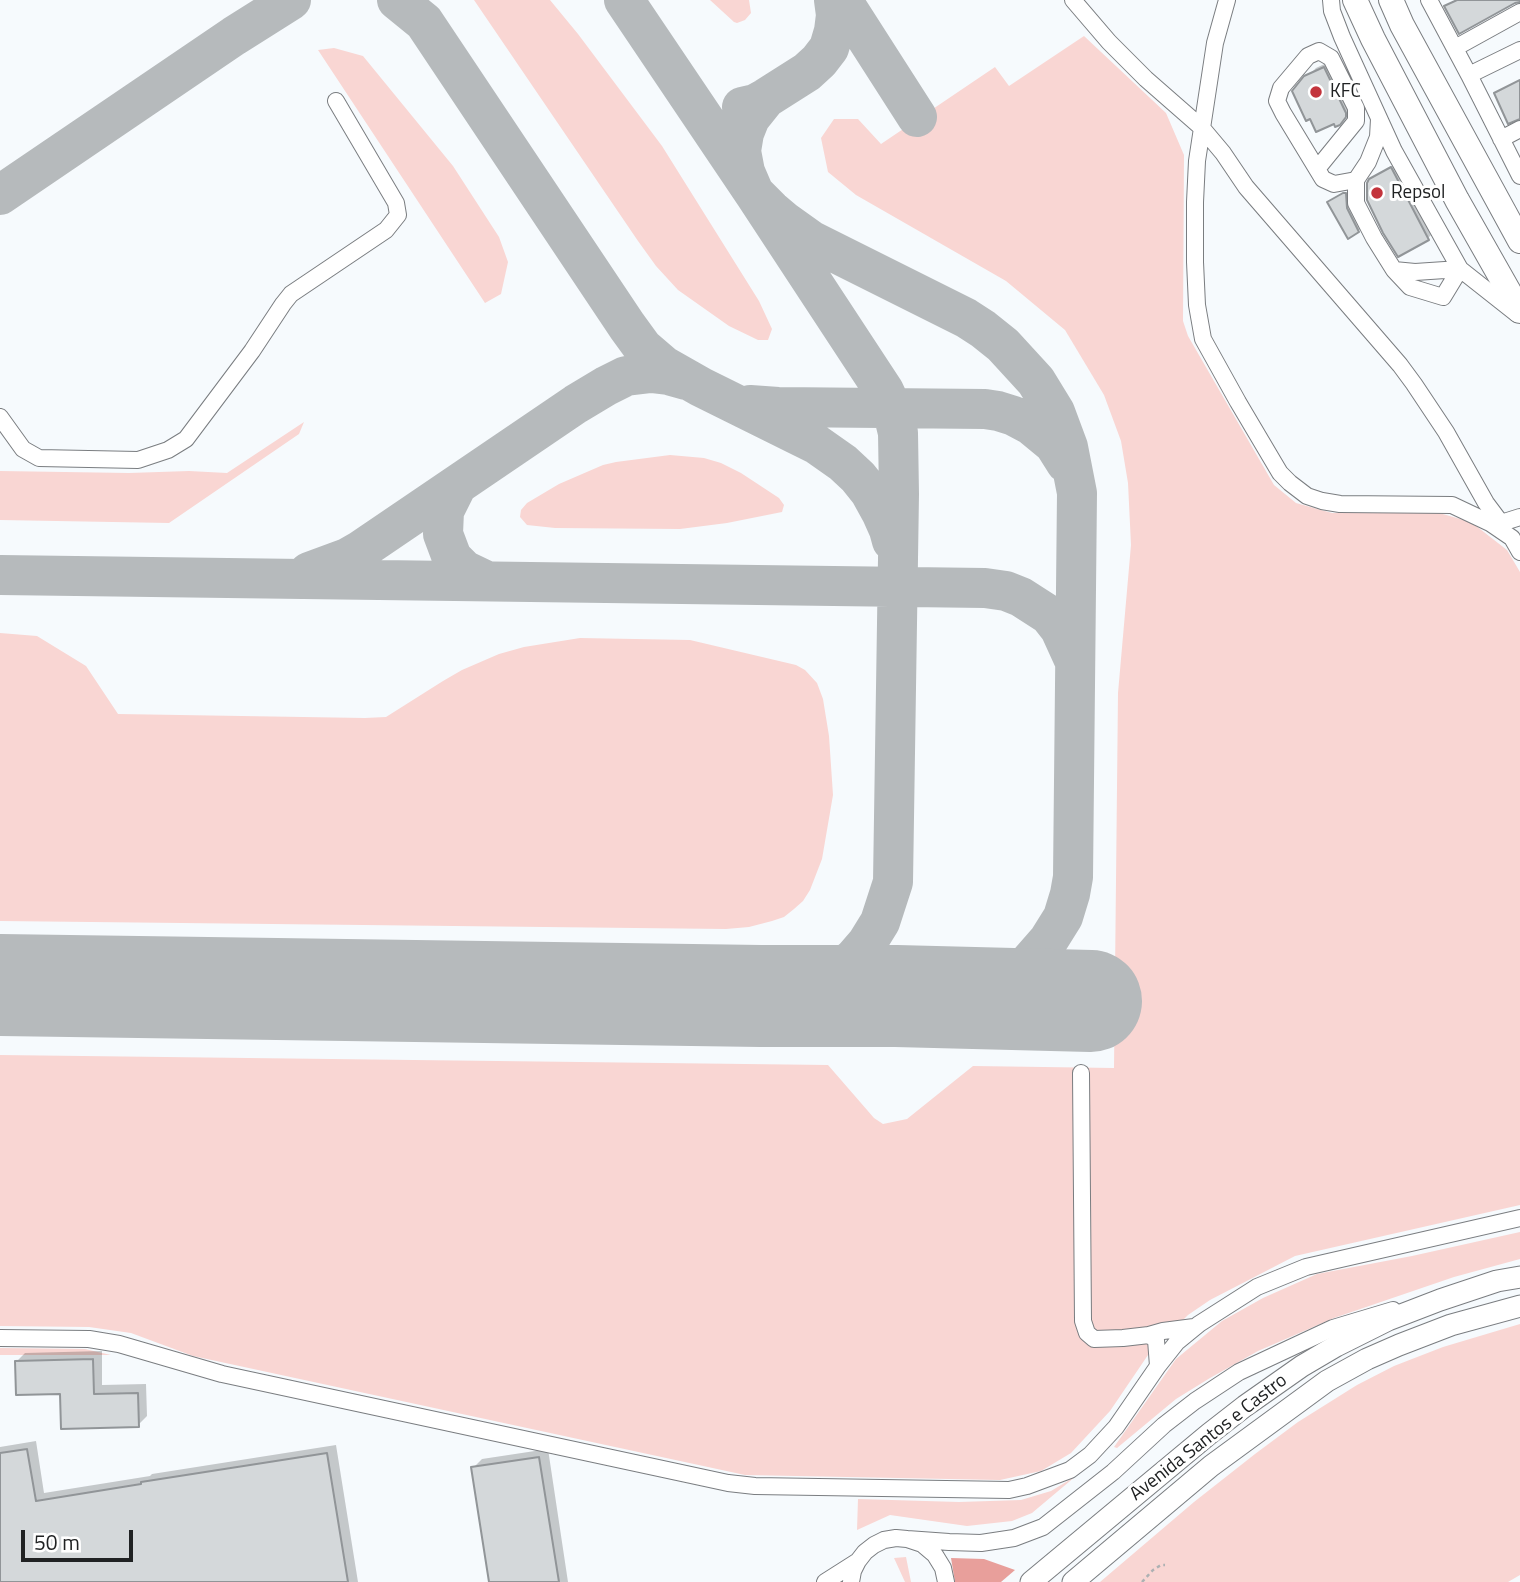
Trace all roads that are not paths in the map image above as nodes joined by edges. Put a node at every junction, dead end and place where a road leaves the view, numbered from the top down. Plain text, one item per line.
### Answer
1 (1073, 0) edge
2 (1227, 0) edge
3 (1331, 0) edge
4 (1356, 0) edge
5 (1391, 0) edge
6 (1429, 0) edge
7 (1520, 12) edge
8 (1454, 48) junction
9 (1520, 50) edge
10 (1469, 75) junction
11 (336, 101) dead end
12 (1379, 117) junction
13 (1202, 128) junction
14 (1520, 129) edge
15 (1501, 139) junction
16 (1317, 169) junction
17 (1520, 176) edge
18 (1356, 180) junction
19 (1520, 242) edge
20 (1460, 269) junction
21 (1394, 270) junction
22 (1520, 313) edge
23 (0, 417) edge
24 (1520, 517) edge
25 (1501, 523) junction
26 (1516, 545) edge
27 (1082, 1073) dead end
28 (1520, 1219) edge
29 (1520, 1277) edge
30 (1440, 1300) junction
31 (1520, 1306) edge
32 (1195, 1327) junction
33 (1149, 1335) junction
34 (0, 1338) edge
35 (1158, 1366) junction
36 (907, 1539) junction
37 (858, 1561) junction
38 (825, 1582) edge
39 (851, 1582) edge
40 (946, 1582) edge
41 (1031, 1582) edge
42 (1073, 1582) edge

1 - 13 street
2 - 13 street
3 - 12 street
4 - 22 highway
5 - 19 highway
6 - 8 street
7 - 8 street
8 - 10 street
9 - 10 street
10 - 15 street
11 - 23 street
12 - 18 street
12 - 20 street
13 - 25 street
13 - 26 street
14 - 15 street
15 - 17 street
16 - 16 street
16 - 18 street
18 - 21 street
20 - 21 street
20 - 21 street
20 - 22 street
24 - 25 street
25 - 26 street
27 - 33 street
28 - 32 street
29 - 30 main road, Avenida Santos e Castro
30 - 36 street
30 - 41 main road, Avenida Santos e Castro
31 - 42 main road, Avenida Santos e Castro
32 - 33 street
32 - 35 street
33 - 35 street
34 - 35 street
36 - 37 street
36 - 40 street
37 - 38 street
37 - 39 street

